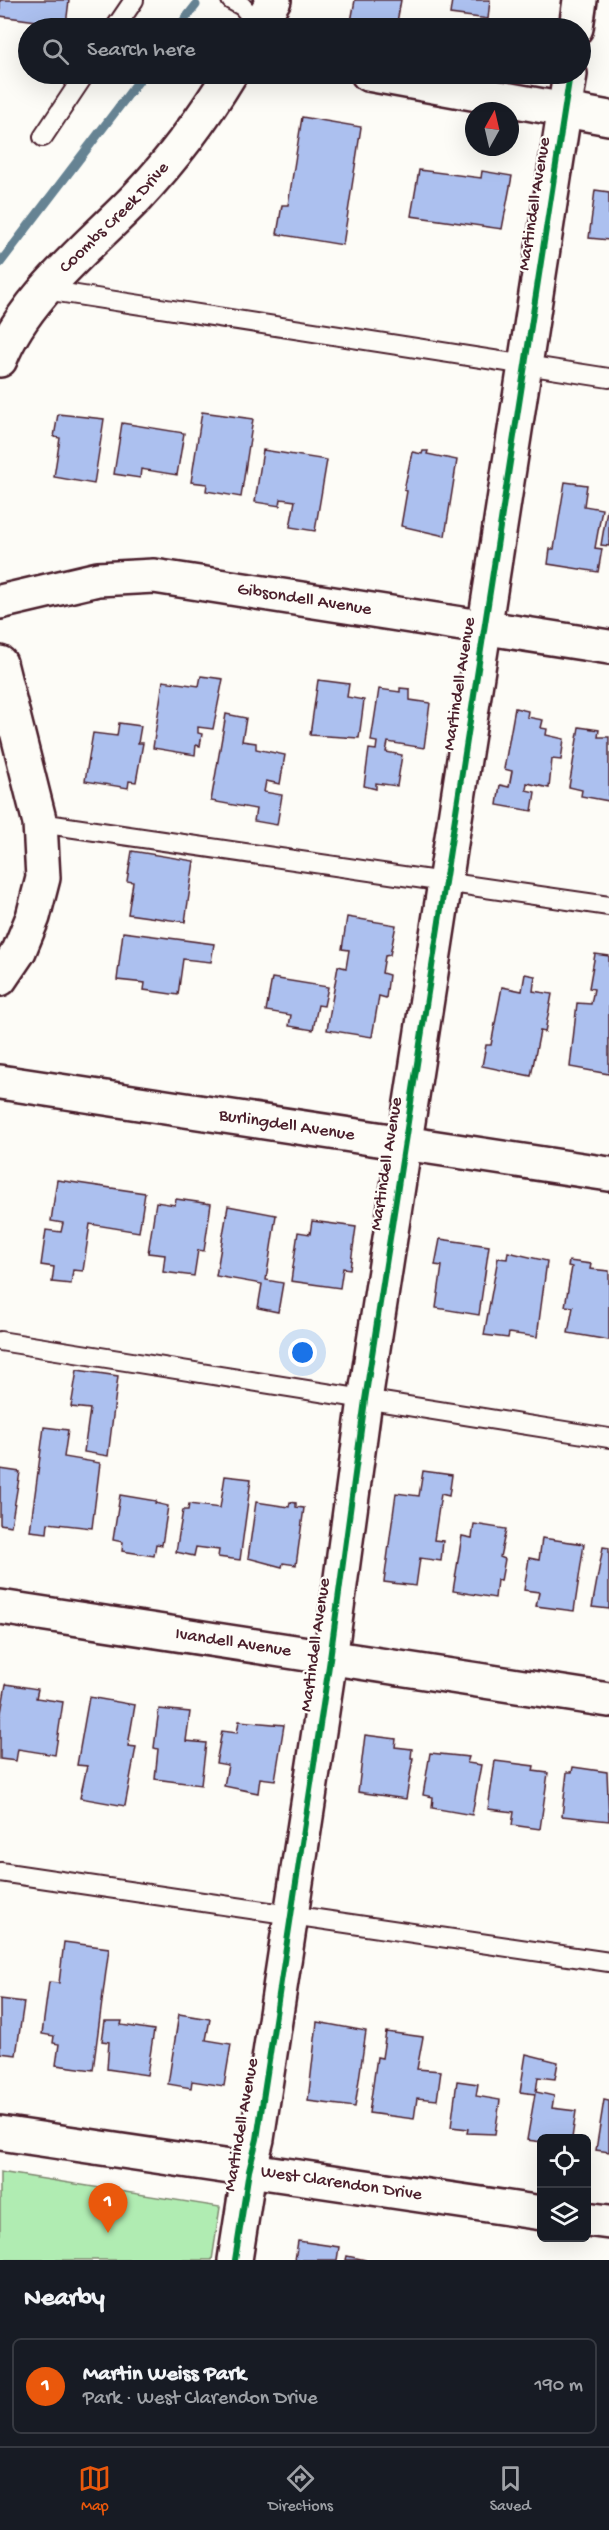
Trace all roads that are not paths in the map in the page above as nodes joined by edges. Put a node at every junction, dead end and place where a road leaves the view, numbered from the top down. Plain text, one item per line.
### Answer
1 (134, 0) edge
2 (231, 0) edge
3 (580, 0) edge
4 (122, 18) edge
5 (259, 18) edge
6 (577, 18) edge
7 (78, 84) edge
8 (224, 84) edge
9 (421, 84) edge
10 (569, 84) edge
11 (565, 111) junction
12 (609, 118) edge
13 (43, 137) dead end
14 (45, 291) junction
15 (0, 360) edge
16 (524, 365) junction
17 (609, 378) edge
18 (0, 602) edge
19 (484, 627) junction
20 (609, 647) edge
21 (0, 663) edge
22 (40, 824) junction
23 (444, 881) junction
24 (609, 906) edge
25 (0, 979) edge
26 (0, 1082) edge
27 (405, 1143) junction
28 (609, 1174) edge
29 (0, 1341) edge
30 (365, 1400) junction
31 (609, 1438) edge
32 (0, 1607) edge
33 (330, 1659) junction
34 (609, 1700) edge
35 (0, 1872) edge
36 (290, 1913) junction
37 (609, 1962) edge
38 (0, 2133) edge
39 (249, 2171) junction
40 (537, 2212) edge
41 (591, 2220) edge
42 (609, 2222) edge
43 (235, 2260) edge

1 - 4 lane
2 - 5 lane
3 - 6 street
7 - 13 lane
8 - 14 street, Coombs Creek Drive
9 - 11 street
10 - 11 street, Martindell Avenue
11 - 12 street
11 - 16 street, Martindell Avenue
14 - 15 street, Coombs Creek Drive
14 - 16 lane
16 - 17 lane
16 - 19 street, Martindell Avenue
18 - 19 street, Gibsondell Avenue
19 - 20 street, Gibsondell Avenue
19 - 23 street, Martindell Avenue
21 - 22 street
22 - 23 lane
22 - 25 street
23 - 24 lane
23 - 27 street, Martindell Avenue
26 - 27 street, Burlingdell Avenue
27 - 28 street, Burlingdell Avenue
27 - 30 street, Martindell Avenue
29 - 30 lane
30 - 31 lane
30 - 33 street, Martindell Avenue
32 - 33 street, Ivandell Avenue
33 - 34 street, Ivandell Avenue
33 - 36 street, Martindell Avenue
35 - 36 lane
36 - 37 lane
36 - 39 street, Martindell Avenue
38 - 39 street, West Clarendon Drive
39 - 40 street, West Clarendon Drive
39 - 43 street, Martindell Avenue
41 - 42 street

